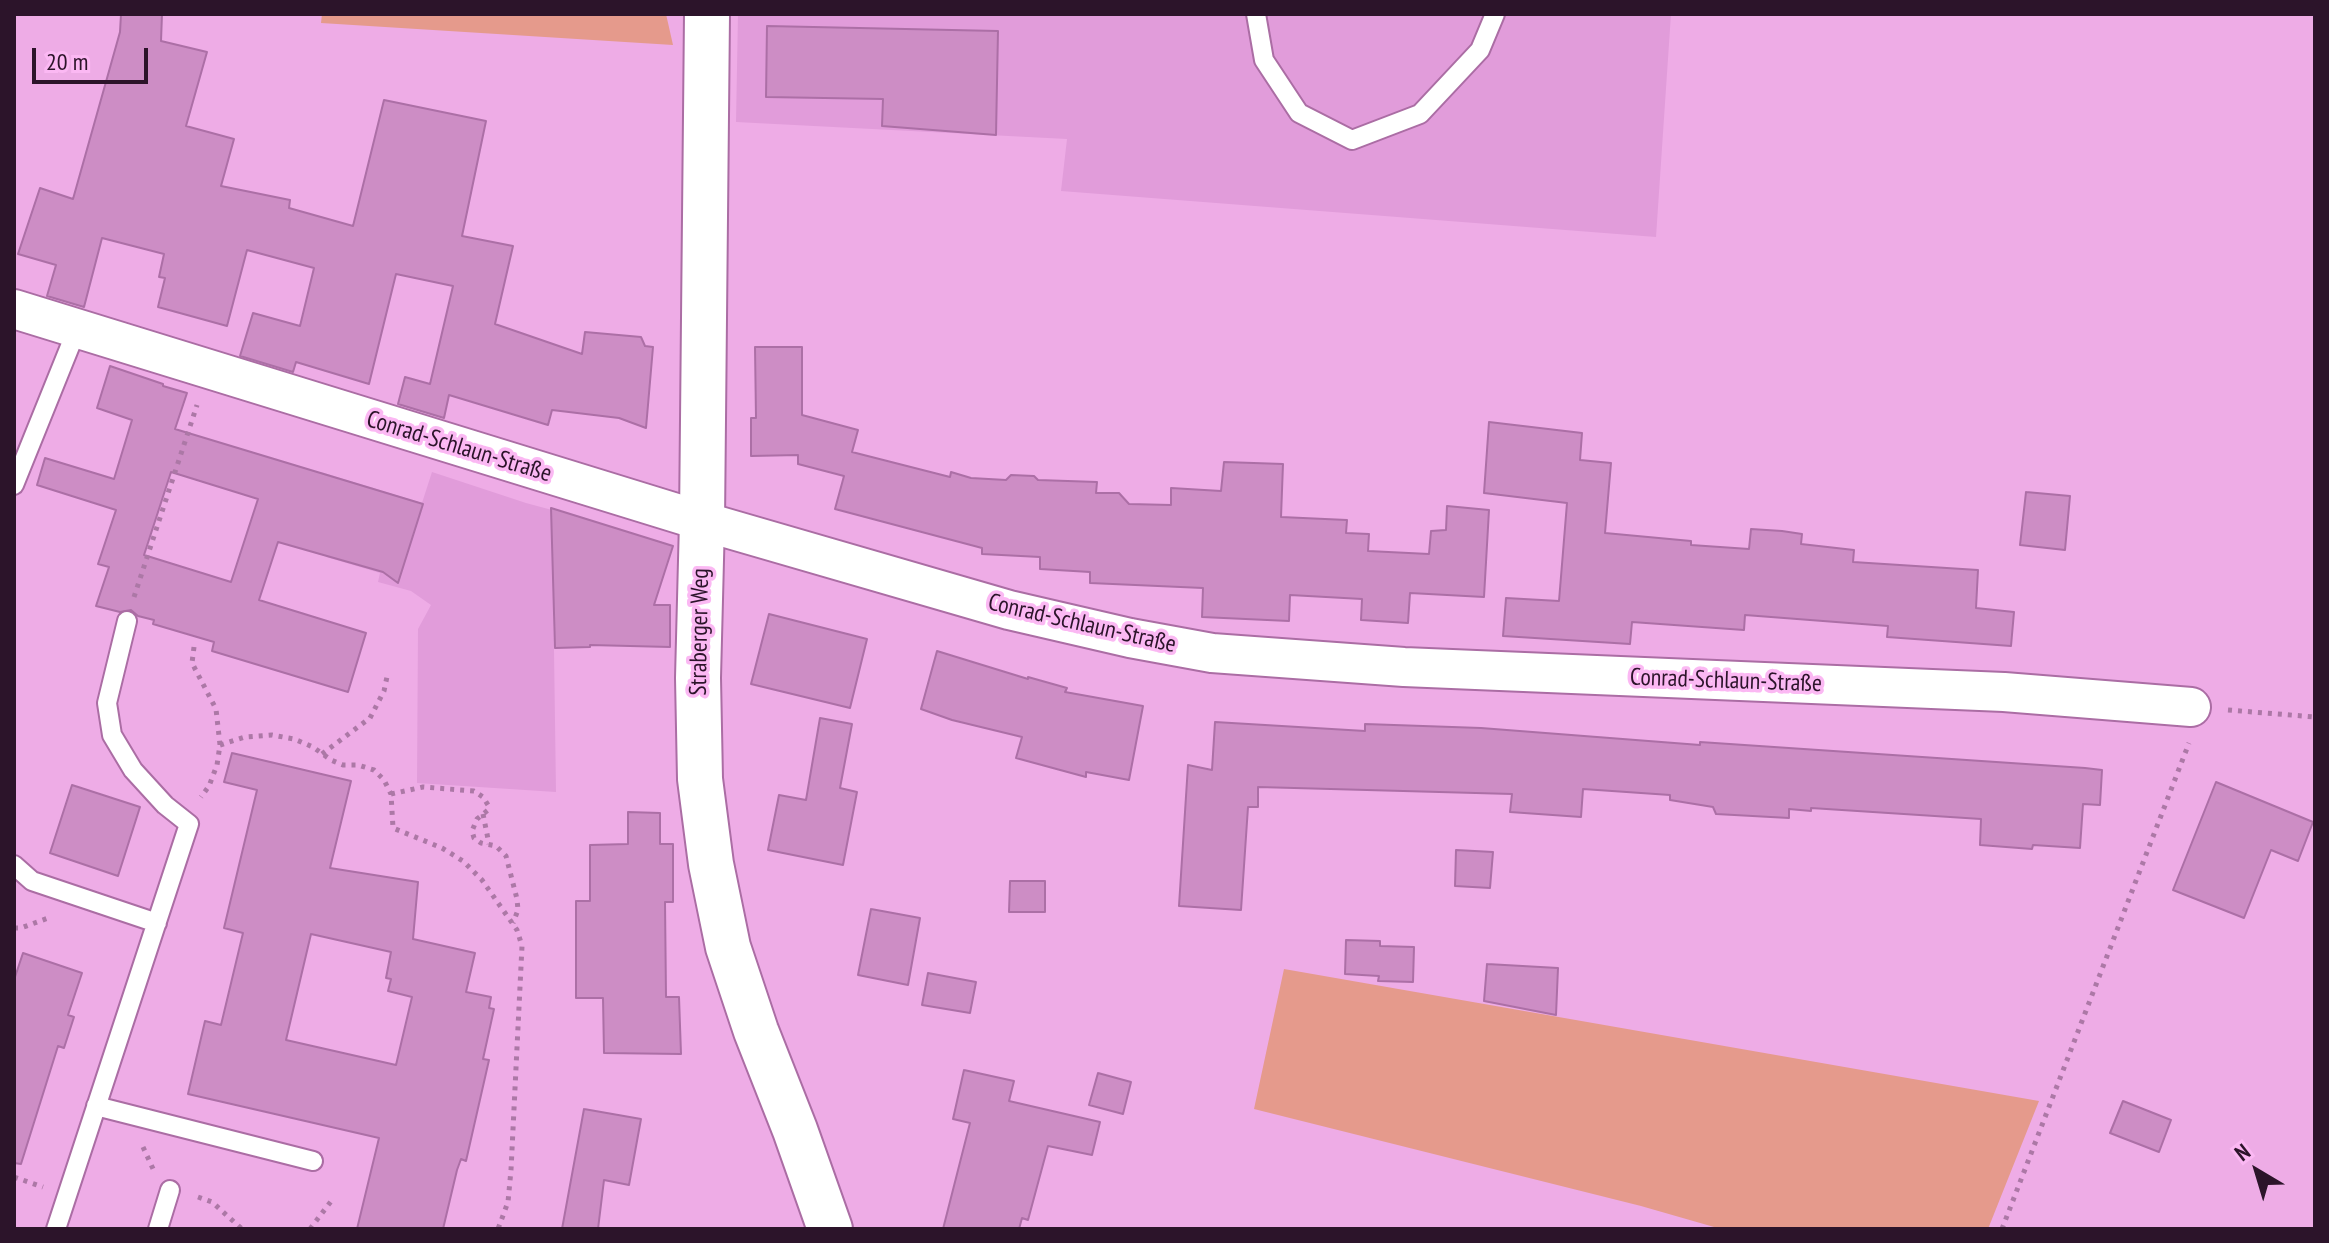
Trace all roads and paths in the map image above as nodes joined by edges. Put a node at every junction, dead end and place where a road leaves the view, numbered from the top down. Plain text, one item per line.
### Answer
1 (707, 14) edge
2 (1256, 14) edge
3 (1495, 14) edge
4 (14, 309) edge
5 (77, 329) junction
6 (207, 370) junction
7 (14, 485) edge
8 (702, 521) junction
9 (127, 621) joint
10 (194, 647) dead end
11 (388, 672) dead end
12 (2191, 707) junction
13 (2315, 717) edge
14 (220, 745) junction
15 (322, 754) junction
16 (391, 794) junction
17 (483, 814) junction
18 (189, 824) junction
19 (489, 844) junction
20 (14, 865) edge
21 (157, 923) junction
22 (513, 923) junction
23 (96, 1106) junction
24 (313, 1161) dead end
25 (170, 1190) dead end
26 (332, 1200) dead end
27 (56, 1229) edge
28 (158, 1229) edge
29 (310, 1229) edge
30 (498, 1229) edge
31 (830, 1229) edge
32 (2002, 1229) edge

1 - 8 street, Straberger Weg
2 - 3 lane
4 - 5 street, Conrad-Schlaun-Straße
5 - 6 street, Conrad-Schlaun-Straße
5 - 7 lane
6 - 8 street, Conrad-Schlaun-Straße
6 - 9 path
8 - 12 street, Conrad-Schlaun-Straße
8 - 31 street, Straberger Weg
9 - 18 lane
10 - 14 path
11 - 15 path
12 - 13 path
12 - 32 path
14 - 15 path
14 - 18 path
15 - 16 path
16 - 17 path
16 - 22 path
17 - 19 path
17 - 19 path
18 - 21 lane
19 - 22 path
20 - 21 lane
21 - 23 lane
22 - 30 path
23 - 24 lane
23 - 27 lane
25 - 28 lane
26 - 29 path

